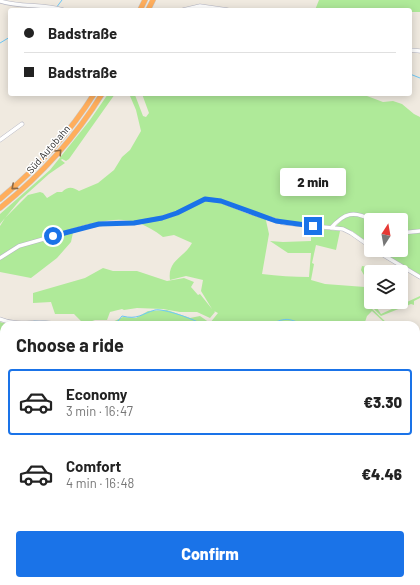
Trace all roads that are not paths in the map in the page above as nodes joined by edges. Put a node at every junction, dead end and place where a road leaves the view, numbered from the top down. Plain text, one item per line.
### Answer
1 (0, 0) edge
2 (58, 8) edge
3 (192, 8) edge
4 (214, 8) edge
5 (93, 96) edge
6 (101, 96) edge
7 (22, 124) dead end
8 (0, 140) edge
9 (0, 199) edge
10 (0, 208) edge
11 (364, 216) edge
12 (331, 228) junction
13 (420, 231) edge
14 (408, 232) edge
15 (364, 242) edge
16 (387, 257) edge
17 (0, 258) edge
18 (420, 277) edge

1 - 2 street
3 - 4 street
5 -> 9 highway, Süd Autobahn
10 -> 6 highway, Süd Autobahn
7 - 8 street
11 - 12 street
12 - 15 street
12 - 17 street
13 - 14 street
16 - 18 street

